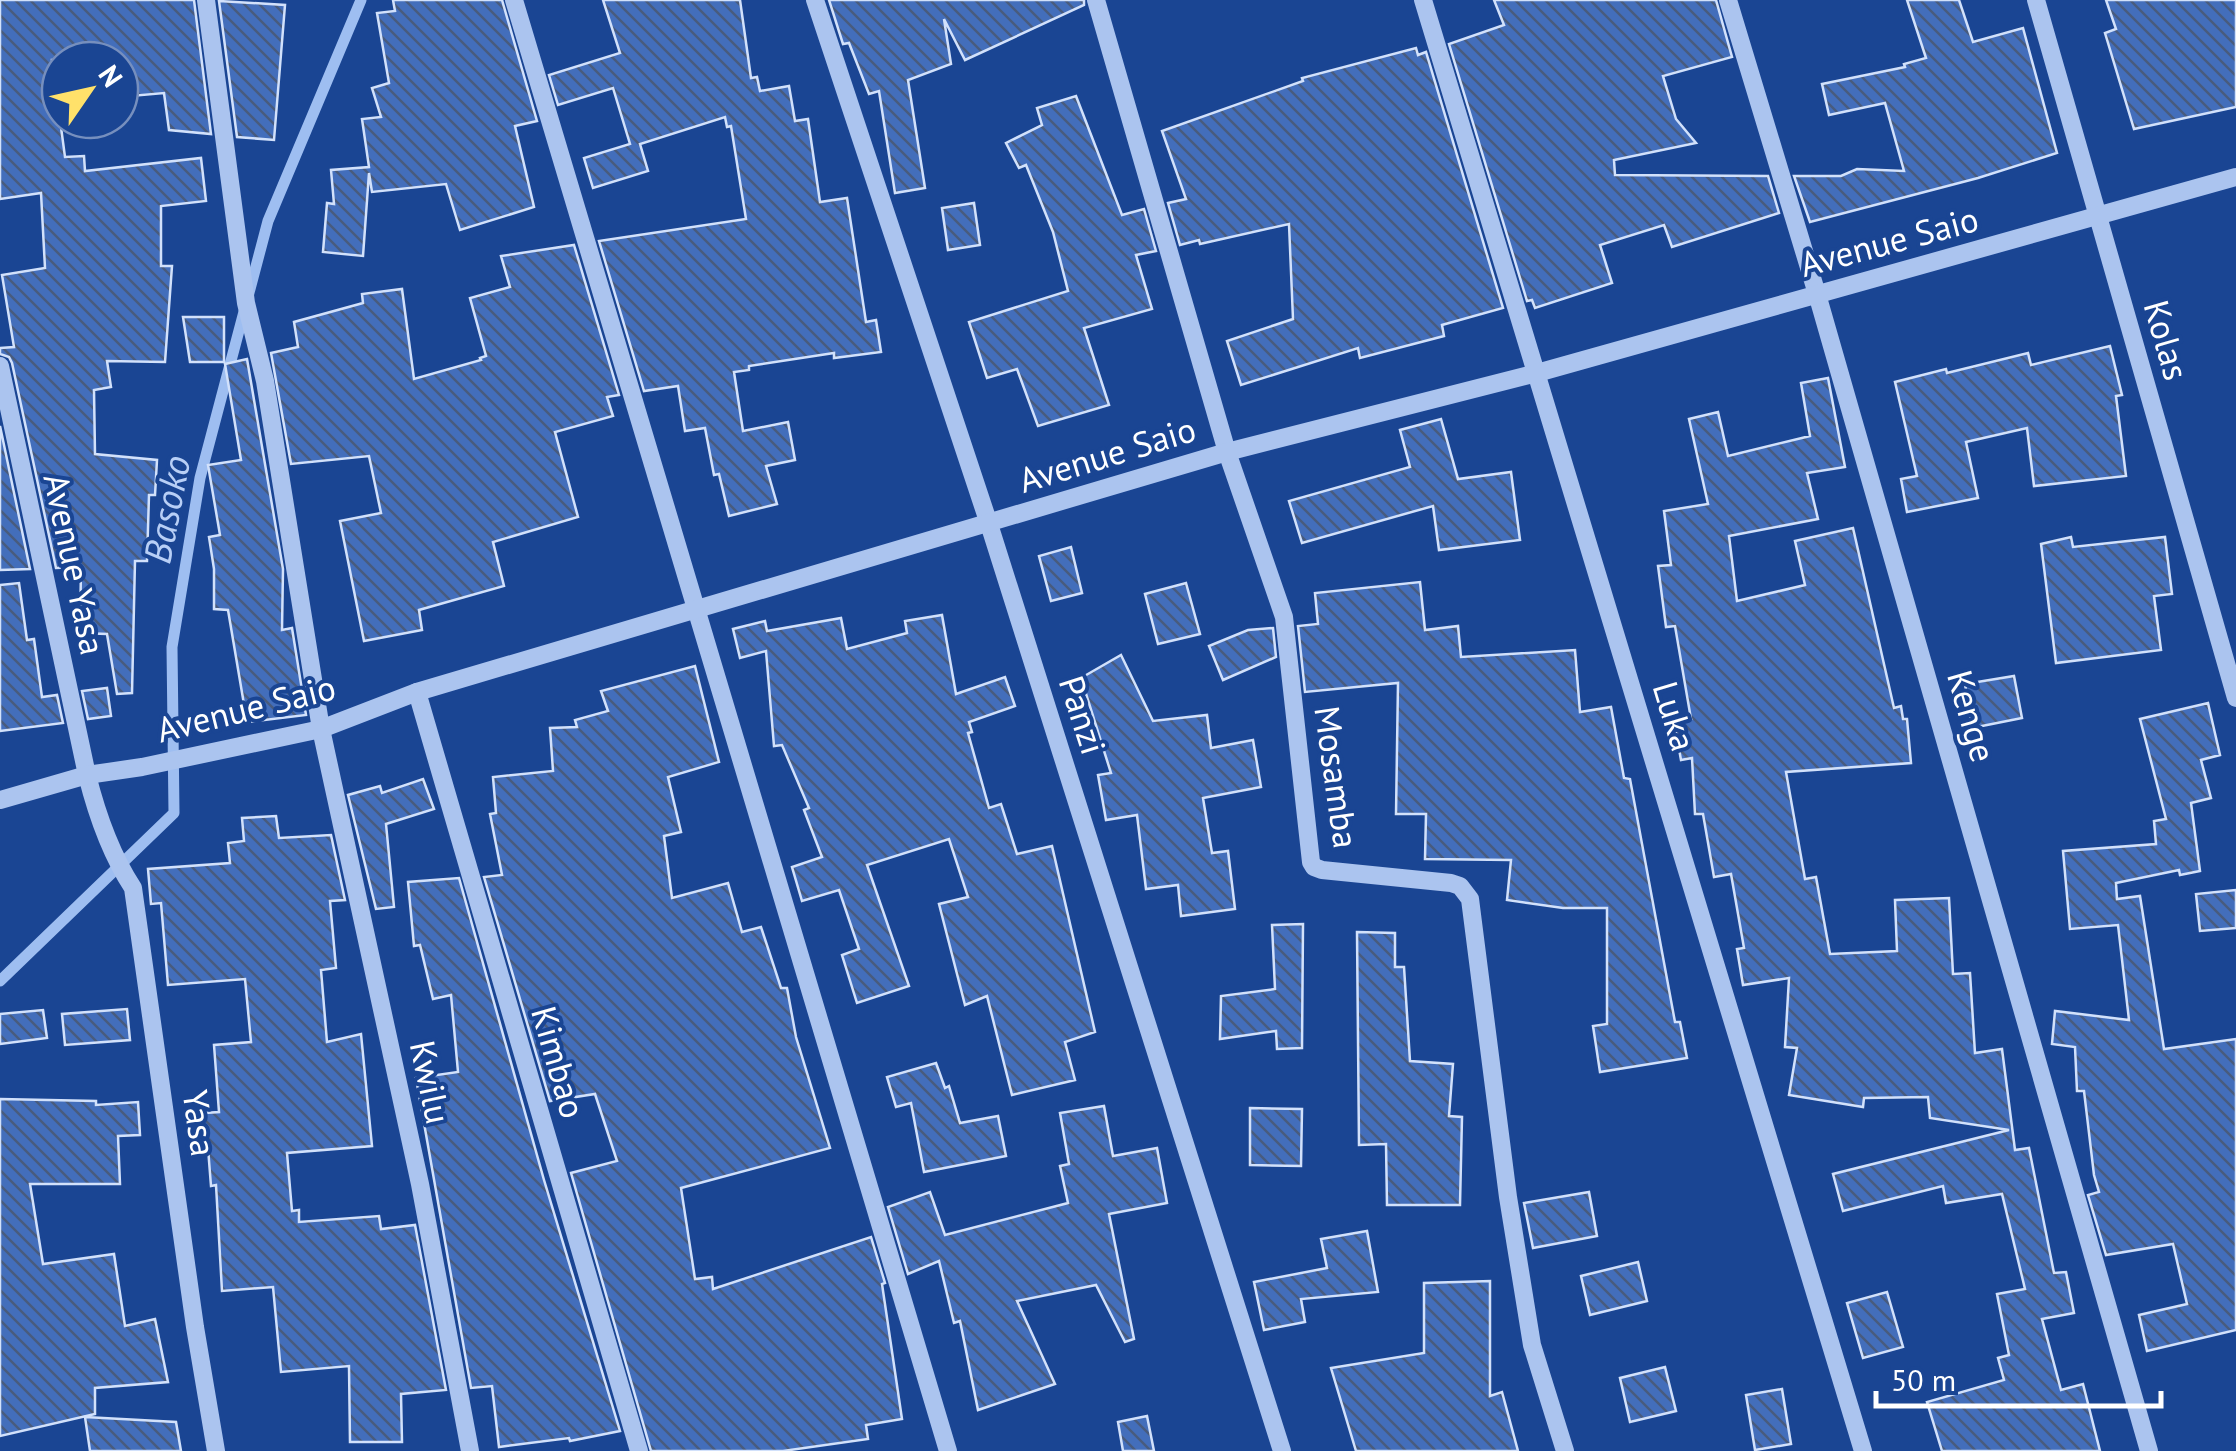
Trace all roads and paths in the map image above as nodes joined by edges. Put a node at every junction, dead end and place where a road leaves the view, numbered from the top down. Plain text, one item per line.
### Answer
1 (206, 0) edge
2 (514, 0) edge
3 (815, 0) edge
4 (1096, 0) edge
5 (1423, 0) edge
6 (1728, 0) edge
7 (2036, 0) edge
8 (2236, 177) edge
9 (2098, 218) junction
10 (1817, 294) junction
11 (0, 366) edge
12 (1537, 373) junction
13 (1227, 452) junction
14 (989, 524) junction
15 (695, 610) junction
16 (416, 692) junction
17 (2236, 698) edge
18 (320, 729) junction
19 (87, 775) junction
20 (0, 800) edge
21 (96, 811) joint
22 (216, 1451) edge
23 (470, 1451) edge
24 (639, 1451) edge
25 (948, 1451) edge
26 (1282, 1451) edge
27 (1564, 1451) edge
28 (1863, 1451) edge
29 (2149, 1451) edge

1 - 18 street, Kwilu
2 - 15 street
3 - 14 street, Panzi
4 - 13 street, Mosamba
5 - 12 street, Luka
6 - 10 street, Kenge
7 - 9 street, Kolas
8 - 9 street, Avenue Saio
9 - 10 street, Avenue Saio
9 - 17 street, Kolas
10 - 12 street, Avenue Saio
10 - 29 street, Kenge
11 - 19 street, Avenue Yasa
12 - 13 street, Avenue Saio
12 - 28 street, Luka
13 - 14 street, Avenue Saio
13 - 27 street, Mosamba
14 - 15 street, Avenue Saio
14 - 26 street, Panzi
15 - 16 street, Avenue Saio
15 - 25 street
16 - 18 street, Avenue Saio
16 - 24 street, Kimbao
18 - 19 street, Avenue Saio
18 - 23 street, Kwilu
19 - 20 street, Avenue Saio
19 - 21 street, Avenue Yasa
21 - 22 street, Yasa

